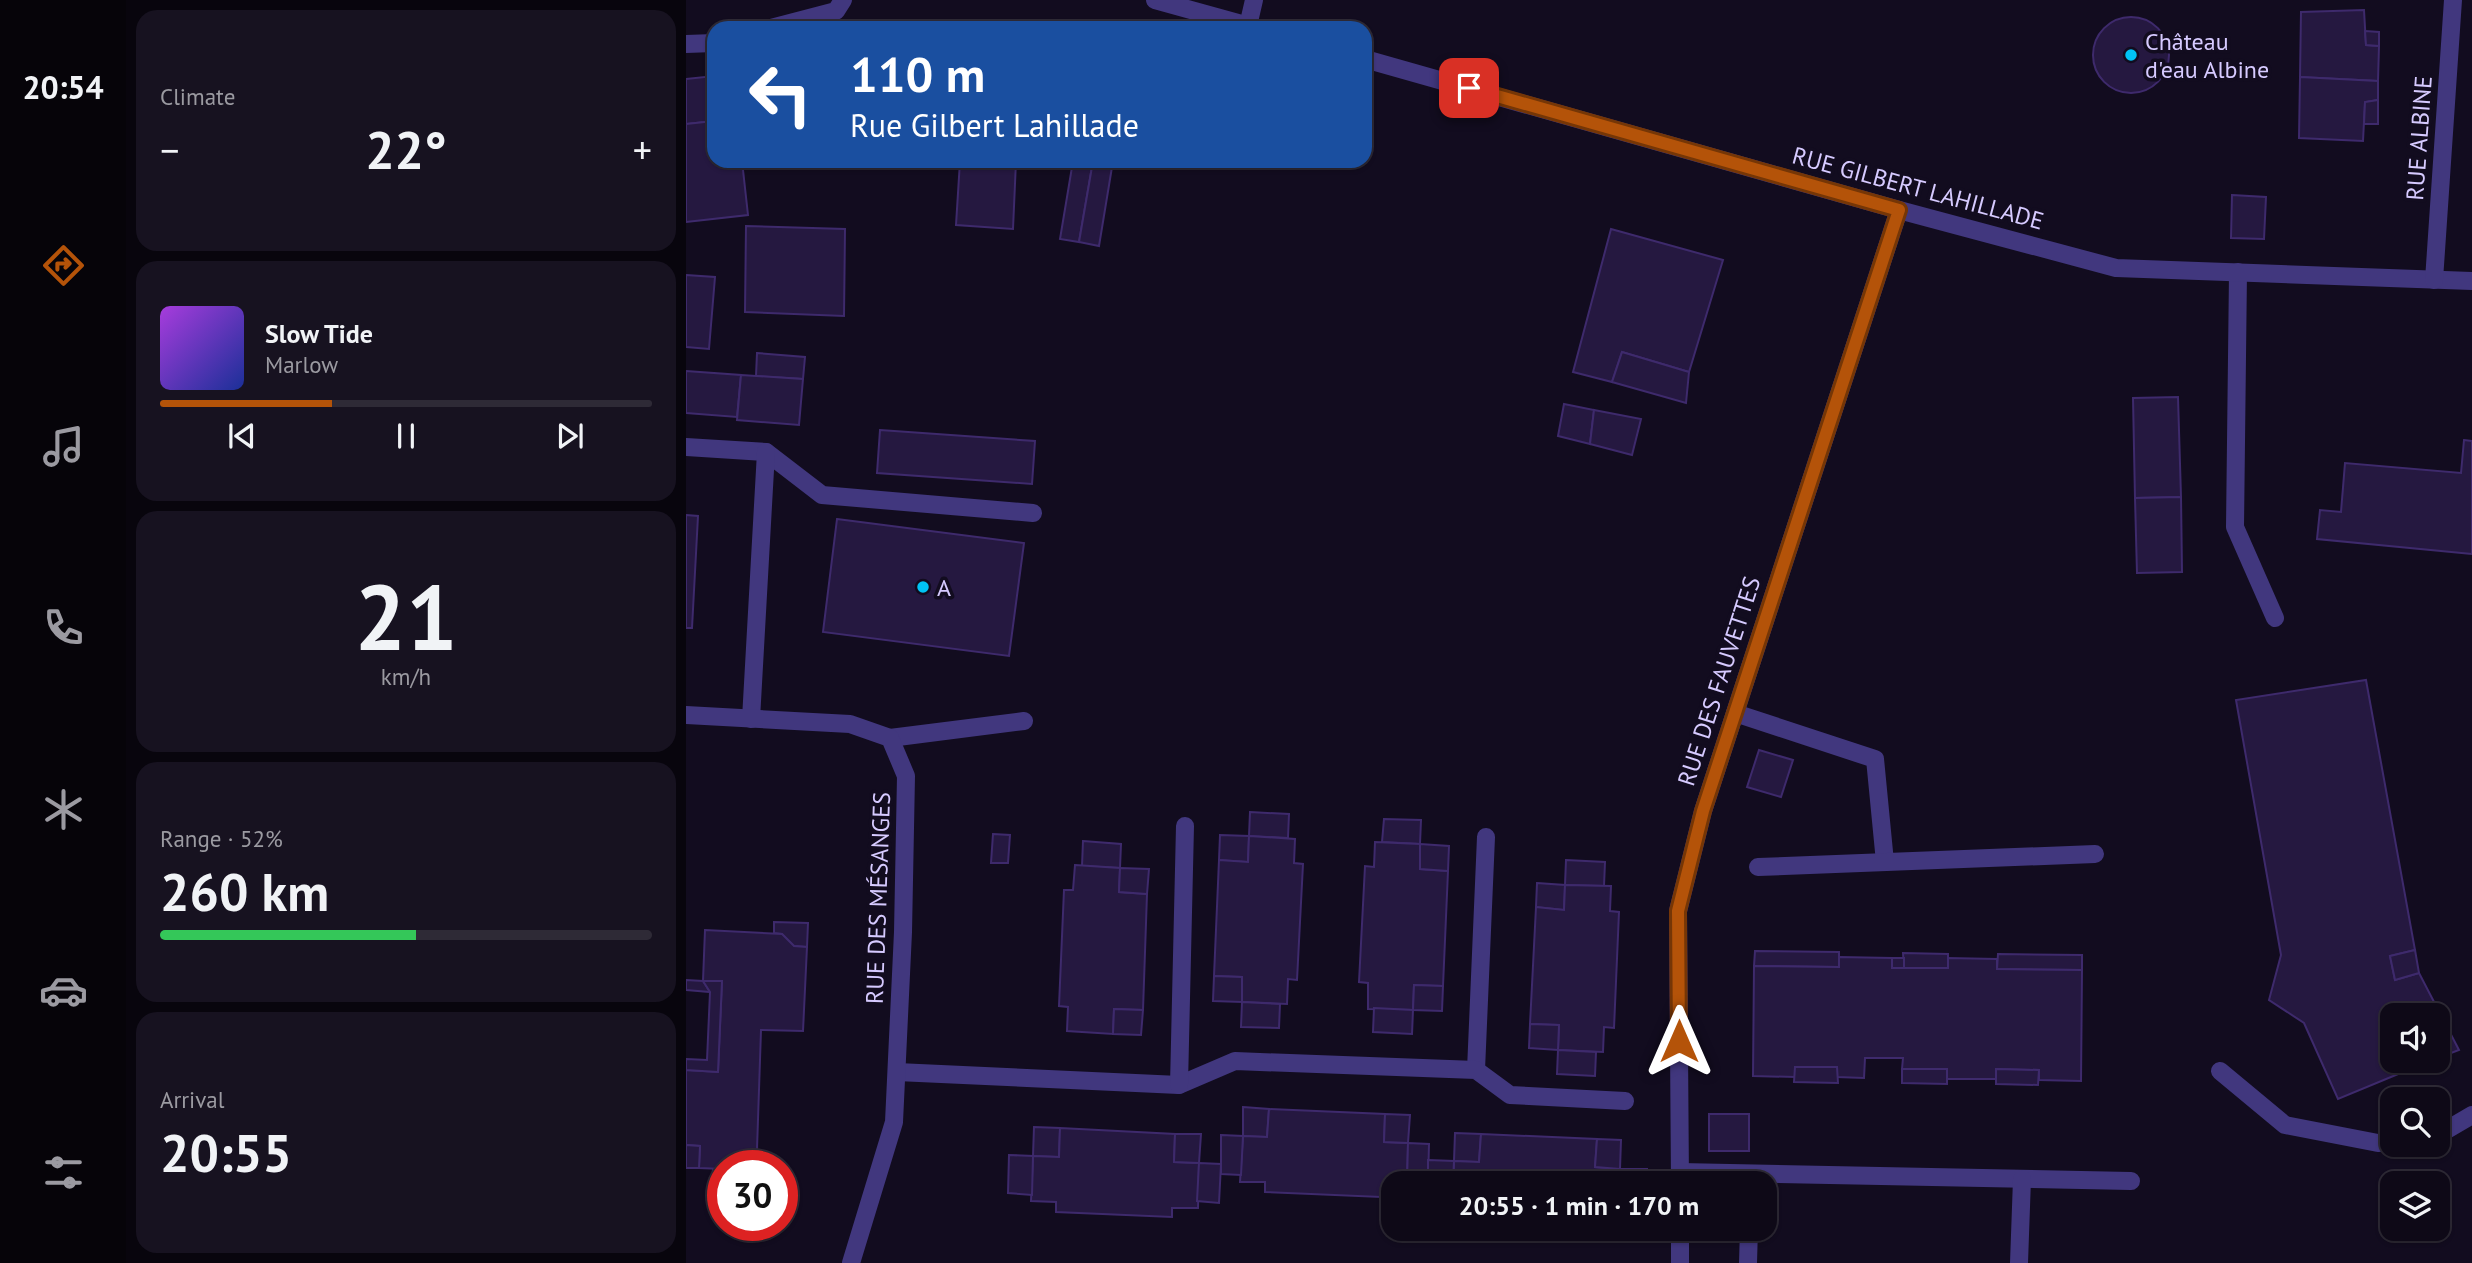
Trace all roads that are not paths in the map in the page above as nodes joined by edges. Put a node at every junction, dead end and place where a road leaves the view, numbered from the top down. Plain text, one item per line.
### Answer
1 (843, 0) edge
2 (1155, 0) edge
3 (1254, 0) edge
4 (2453, 0) edge
5 (798, 21) edge
6 (1230, 21) edge
7 (1252, 21) edge
8 (707, 43) edge
9 (686, 44) edge
10 (1372, 61) edge
11 (1899, 210) junction
12 (2238, 272) junction
13 (2434, 280) junction
14 (2472, 281) edge
15 (686, 447) edge
16 (765, 452) junction
17 (1033, 513) dead end
18 (2276, 618) dead end
19 (1735, 713) junction
20 (686, 715) edge
21 (751, 719) junction
22 (1024, 721) dead end
23 (890, 738) junction
24 (1185, 826) dead end
25 (1486, 837) dead end
26 (2095, 854) dead end
27 (1885, 862) junction
28 (1758, 867) dead end
29 (1476, 1070) junction
30 (2220, 1071) dead end
31 (897, 1072) junction
32 (1179, 1085) junction
33 (1625, 1101) dead end
34 (2468, 1122) edge
35 (2450, 1130) edge
36 (2380, 1143) edge
37 (1680, 1171) edge
38 (1777, 1178) edge
39 (2022, 1179) junction
40 (2131, 1181) dead end
41 (1680, 1241) edge
42 (1749, 1241) edge
43 (851, 1263) edge
44 (1680, 1263) edge
45 (1748, 1263) edge
46 (2019, 1263) edge

1 - 5 street
2 - 6 street
3 - 7 street
4 - 13 street, RUE ALBINE
8 - 9 street
10 - 11 street, RUE GILBERT LAHILLADE
11 - 12 street, RUE GILBERT LAHILLADE
11 - 19 street, RUE DES FAUVETTES
12 - 13 street, RUE GILBERT LAHILLADE
12 - 18 street
13 - 14 street, RUE GILBERT LAHILLADE
15 - 16 street
16 - 17 street
16 - 21 street
19 - 27 street
19 - 37 street, RUE DES FAUVETTES
20 - 21 street
21 - 23 street
22 - 23 street
23 - 31 street, RUE DES MÉSANGES
24 - 32 street
25 - 29 street
26 - 27 street
27 - 28 street
29 - 32 street
29 - 33 street
30 - 36 street
31 - 32 street
31 - 43 street, RUE DES MÉSANGES
34 - 35 street
38 - 39 street
39 - 40 street
39 - 46 street
41 - 44 street
42 - 45 street

